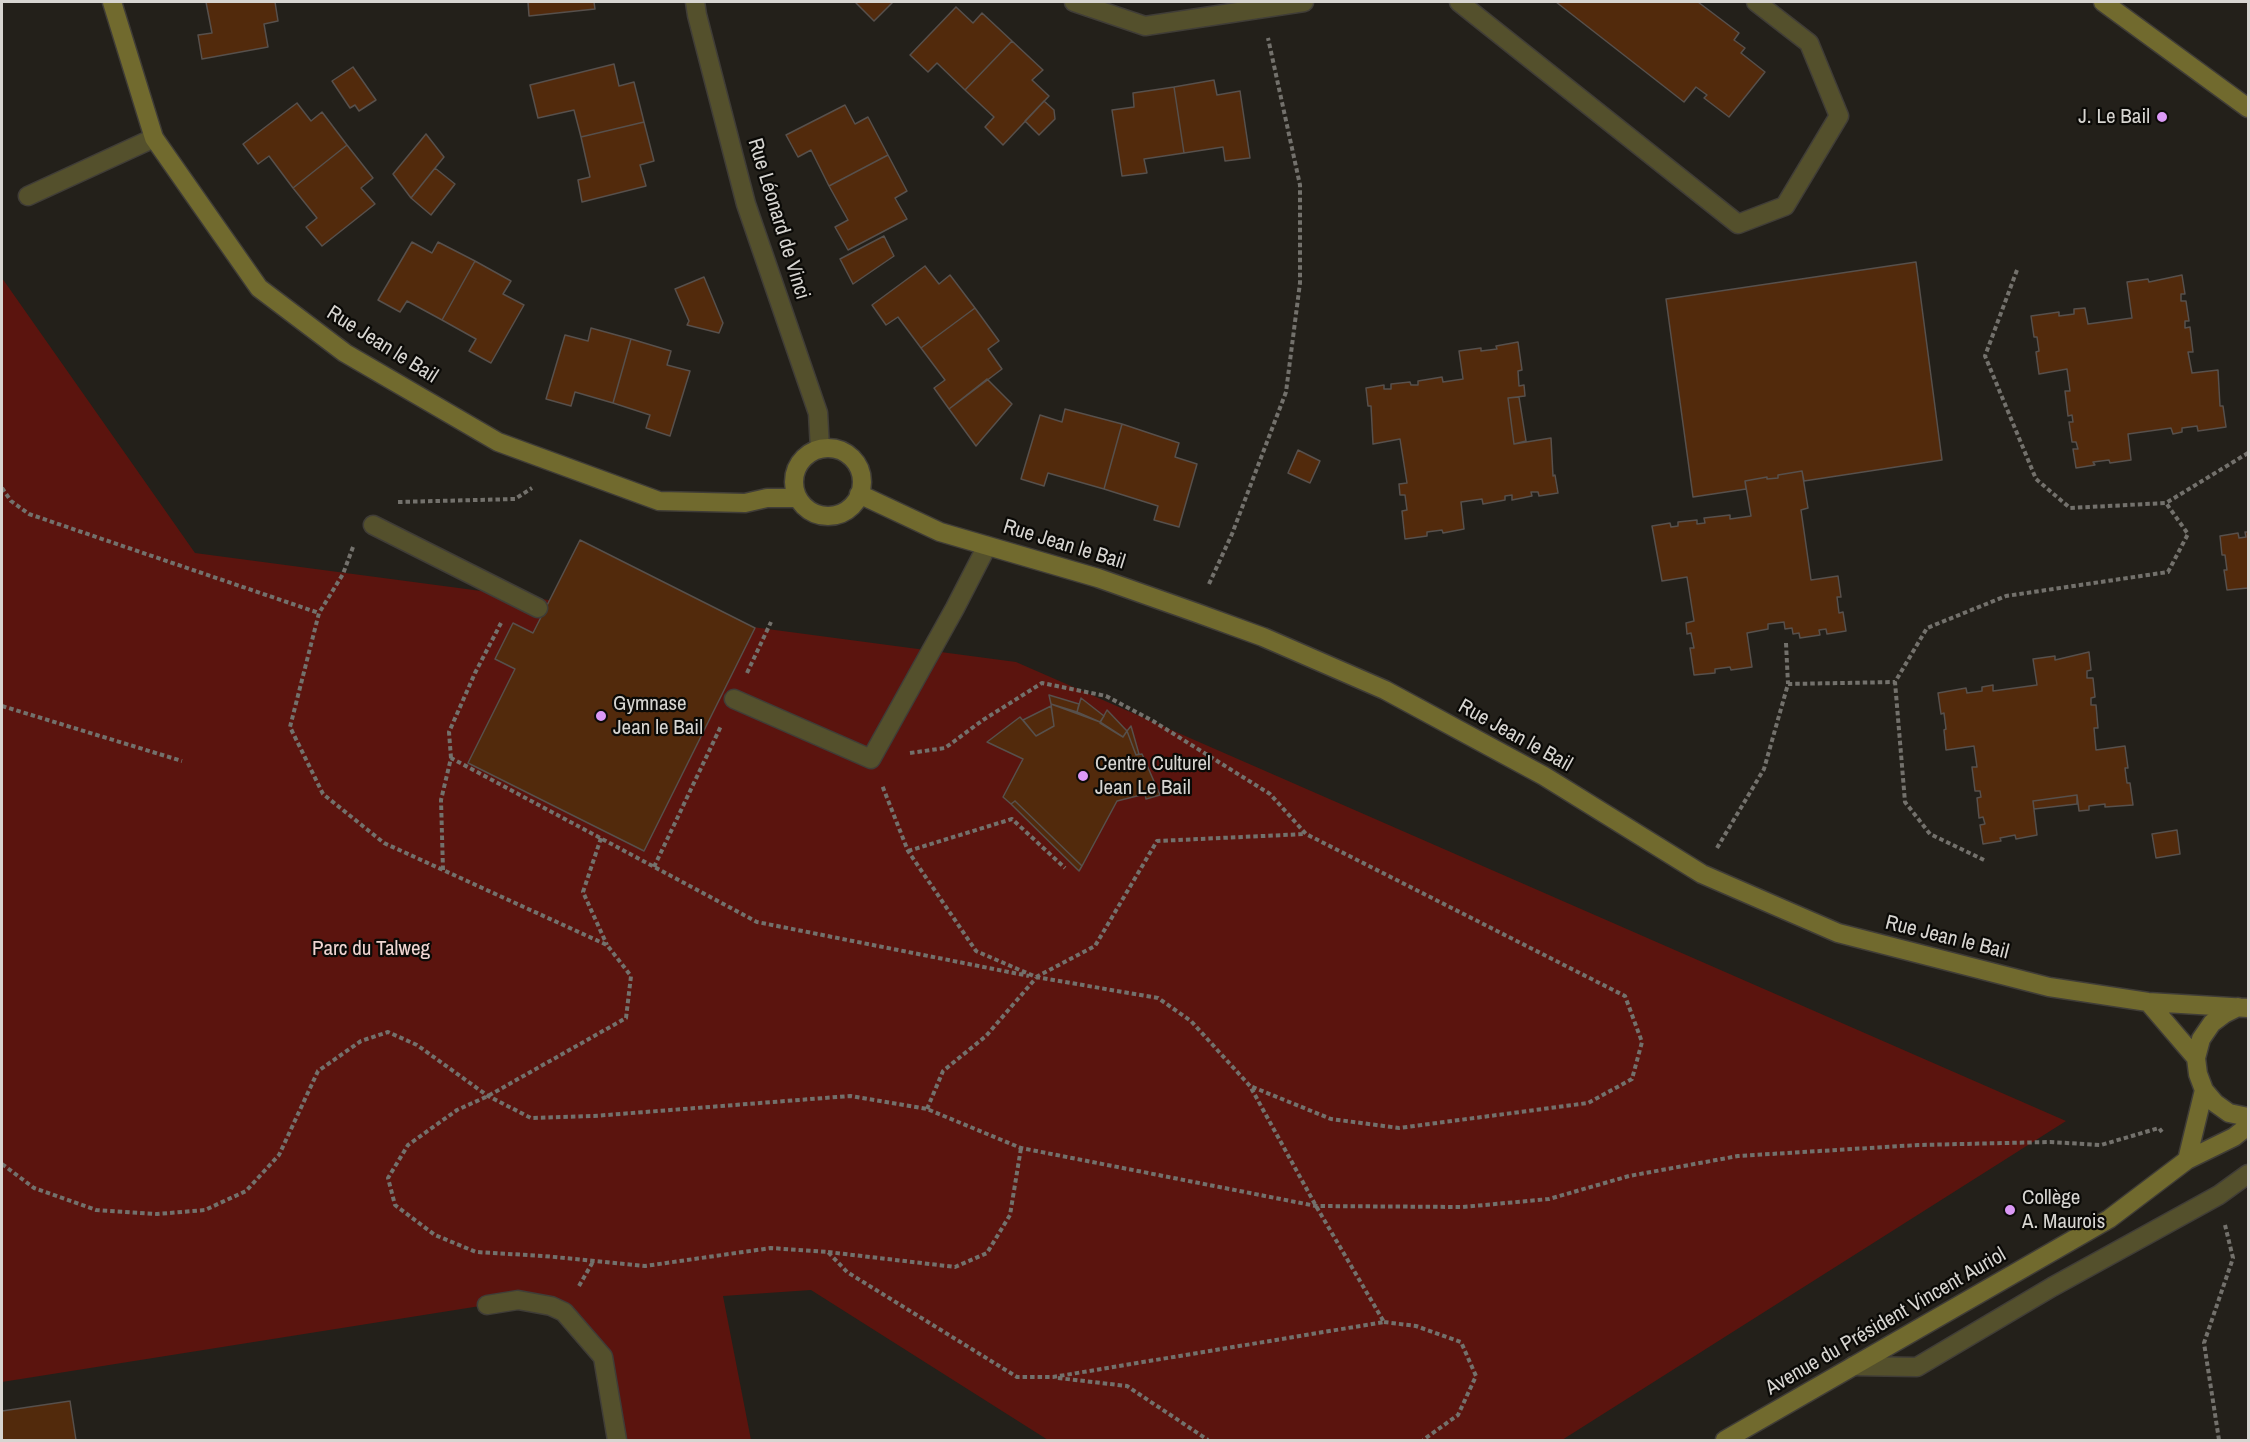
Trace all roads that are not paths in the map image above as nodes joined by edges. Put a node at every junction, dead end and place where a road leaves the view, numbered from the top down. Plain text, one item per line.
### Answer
1 (112, 2) edge
2 (695, 2) edge
3 (1074, 2) edge
4 (1304, 2) edge
5 (1458, 2) edge
6 (1756, 2) edge
7 (2103, 2) edge
8 (2248, 108) edge
9 (154, 138) junction
10 (28, 196) dead end
11 (820, 449) junction
12 (860, 494) junction
13 (798, 498) junction
14 (373, 525) dead end
15 (987, 546) junction
16 (538, 608) dead end
17 (734, 699) road end
18 (2148, 1002) junction
19 (2243, 1008) edge
20 (2196, 1058) junction
21 (2204, 1090) junction
22 (2248, 1117) edge
23 (2248, 1126) edge
24 (2187, 1160) junction
25 (2248, 1174) edge
26 (487, 1305) dead end
27 (1853, 1366) junction
28 (617, 1440) edge
29 (1725, 1440) edge

1 - 9 street, Rue Jean le Bail
2 - 11 street, Rue Léonard de Vinci
3 - 4 street
5 - 6 street
7 - 8 street
9 - 10 street
9 - 13 street, Rue Jean le Bail
11 - 12 street
11 - 13 street
12 - 13 street
12 - 15 street, Rue Jean le Bail
14 - 16 street
15 - 17 street
15 - 18 street, Rue Jean le Bail
18 - 19 street, Rue Jean le Bail
18 - 20 street
19 - 20 street
20 - 21 street
21 - 22 street
21 - 24 street
23 - 24 street, Avenue du Président Vincent Auriol
24 - 27 street, Avenue du Président Vincent Auriol
25 - 27 street
26 - 28 street
27 - 29 street, Avenue du Président Vincent Auriol

